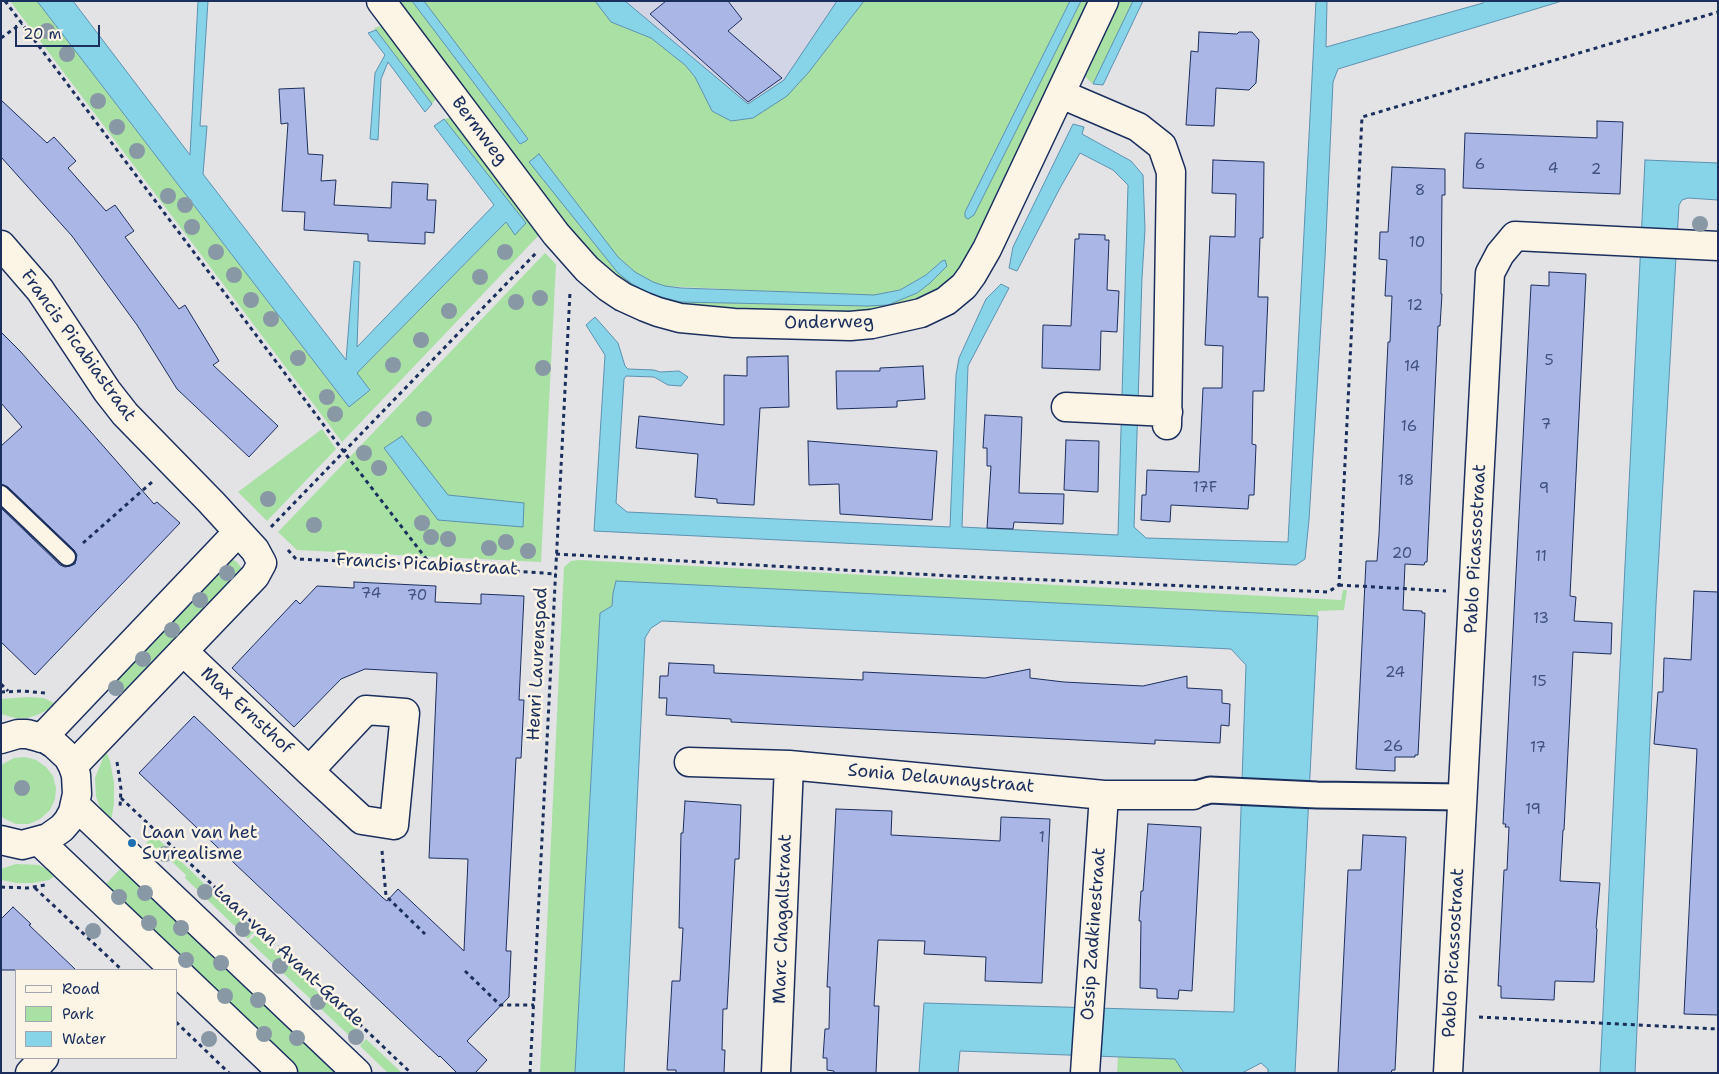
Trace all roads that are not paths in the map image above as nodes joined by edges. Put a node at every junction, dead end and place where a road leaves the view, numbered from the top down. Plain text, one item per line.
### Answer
1 (381, 1) edge
2 (1104, 1) edge
3 (1061, 94) junction
4 (1718, 246) edge
5 (4, 252) edge
6 (578, 259) joint
7 (1066, 407) dead end
8 (1, 494) edge
9 (244, 538) junction
10 (67, 557) road end
11 (183, 651) junction
12 (4, 735) edge
13 (42, 738) junction
14 (689, 762) dead end
15 (789, 764) junction
16 (73, 766) junction
17 (309, 770) junction
18 (1104, 795) junction
19 (1193, 795) joint
20 (1462, 797) junction
21 (75, 805) junction
22 (39, 842) junction
23 (3, 843) edge
24 (174, 969) edge
25 (178, 973) edge
26 (43, 1059) edge
27 (30, 1073) edge
28 (283, 1073) edge
29 (357, 1073) edge
30 (776, 1073) edge
31 (1085, 1073) edge
32 (1448, 1073) edge

1 - 6 street, Bermweg
2 - 3 street, Onderweg
3 - 6 street, Onderweg
3 - 7 street
4 - 20 street, Pablo Picassostraat
5 - 9 street, Francis Picabiastraat
8 - 10 lane
9 - 11 street, Francis Picabiastraat
9 - 13 street
11 - 16 street, Francis Picabiastraat
11 - 17 street, Max Ernsthof
12 - 13 street
13 - 16 street
14 - 15 street, Sonia Delaunaystraat
15 - 18 street, Sonia Delaunaystraat
15 - 30 street, Marc Chagallstraat
16 - 21 street
17 - 17 street, Max Ernsthof
18 - 19 street, Sonia Delaunaystraat
18 - 31 street, Ossip Zadkinestraat
19 - 20 street
20 - 32 street, Pablo Picassostraat
21 - 22 street
21 - 29 street, Laan van Avant-Garde
22 - 23 street
22 - 24 street
25 - 28 street
26 - 27 street

